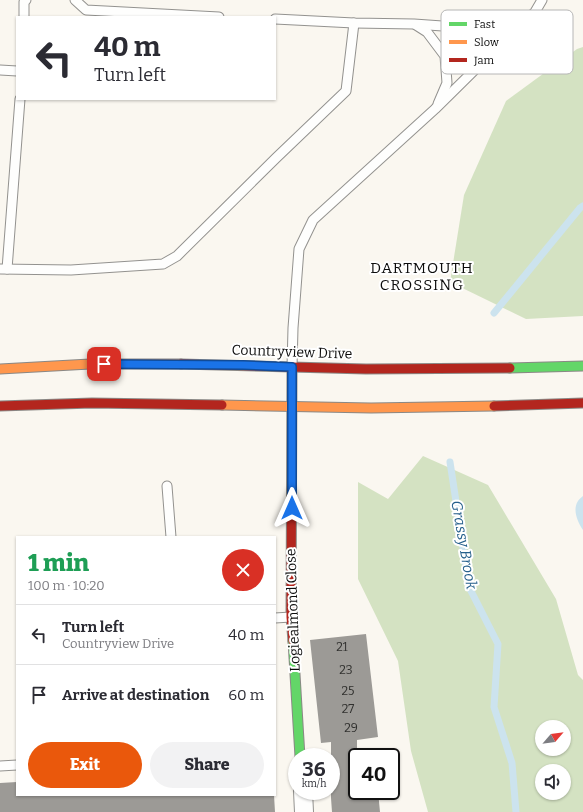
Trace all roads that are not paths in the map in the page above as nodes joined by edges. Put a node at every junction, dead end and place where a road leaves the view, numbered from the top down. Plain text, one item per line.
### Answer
1 (26, 0) edge
2 (75, 0) edge
3 (542, 0) edge
4 (536, 10) edge
5 (24, 16) edge
6 (200, 16) edge
7 (276, 19) edge
8 (354, 23) junction
9 (414, 24) junction
10 (441, 26) edge
11 (441, 51) edge
12 (0, 70) edge
13 (16, 71) edge
14 (446, 74) edge
15 (470, 74) edge
16 (20, 100) edge
17 (435, 109) junction
18 (4, 269) edge
19 (583, 366) edge
20 (292, 367) junction
21 (0, 368) edge
22 (583, 403) edge
23 (0, 406) edge
24 (292, 406) junction
25 (167, 486) dead end
26 (171, 536) edge
27 (292, 617) junction
28 (276, 618) edge
29 (299, 748) edge
30 (16, 765) edge
31 (0, 766) edge
32 (303, 800) edge
33 (304, 812) edge

1 - 5 lane
2 - 6 lane
3 - 4 lane
7 - 8 lane
8 - 9 lane
8 - 18 lane
9 - 10 lane
9 - 11 lane
12 - 13 lane
14 - 17 lane
15 - 17 lane
16 - 18 lane
17 - 20 lane
19 - 20 street, Countryview Drive
20 - 21 street, Countryview Drive
20 - 24 street, Logiealmond Close
22 - 24 street
23 - 24 street
24 - 27 street, Logiealmond Close
25 - 26 lane
27 - 28 lane
27 - 29 street, Logiealmond Close
30 - 31 lane
32 - 33 street

